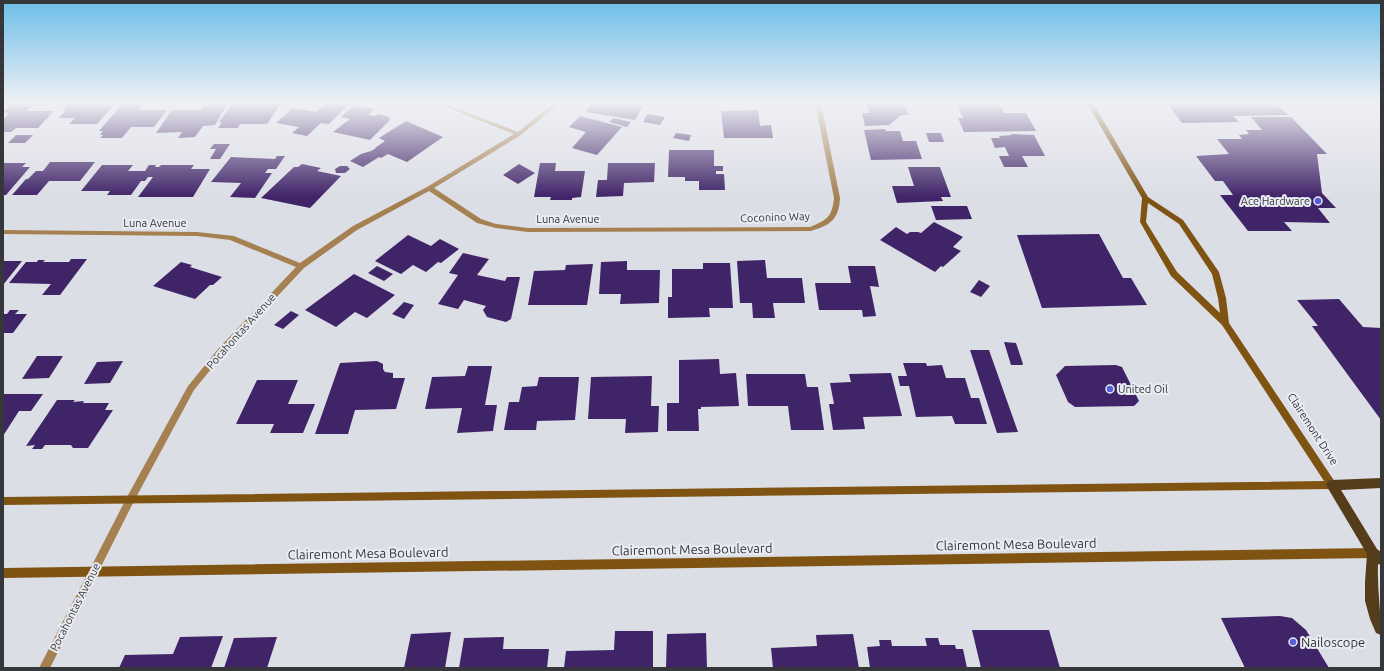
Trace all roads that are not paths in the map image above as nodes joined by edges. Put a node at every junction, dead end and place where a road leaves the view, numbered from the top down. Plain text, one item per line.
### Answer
1 (519, 134) edge
2 (824, 134) edge
3 (1108, 134) edge
4 (429, 188) junction
5 (1146, 198) junction
6 (718, 229) joint
7 (3, 232) edge
8 (301, 266) junction
9 (1225, 323) junction
10 (1381, 484) edge
11 (1332, 485) junction
12 (130, 500) junction
13 (3, 501) edge
14 (1378, 555) edge
15 (93, 572) junction
16 (3, 573) edge
17 (1381, 628) edge
18 (44, 668) edge

1 - 4 street, Pocahontas Avenue
2 - 6 street, Coconino Way
3 - 5 main road, Clairemont Drive
4 - 6 street, Luna Avenue
4 - 8 street, Pocahontas Avenue
5 - 9 main road, Clairemont Drive
5 - 9 main road, Clairemont Drive
7 - 8 street, Luna Avenue
8 - 12 street, Pocahontas Avenue
9 - 11 main road, Clairemont Drive
10 - 11 main road
11 - 12 main road
11 - 14 main road, Clairemont Drive
12 - 13 main road
12 - 15 street, Pocahontas Avenue
14 - 15 main road, Clairemont Mesa Boulevard
14 - 17 main road
15 - 16 main road, Clairemont Mesa Boulevard
15 - 18 street, Pocahontas Avenue

